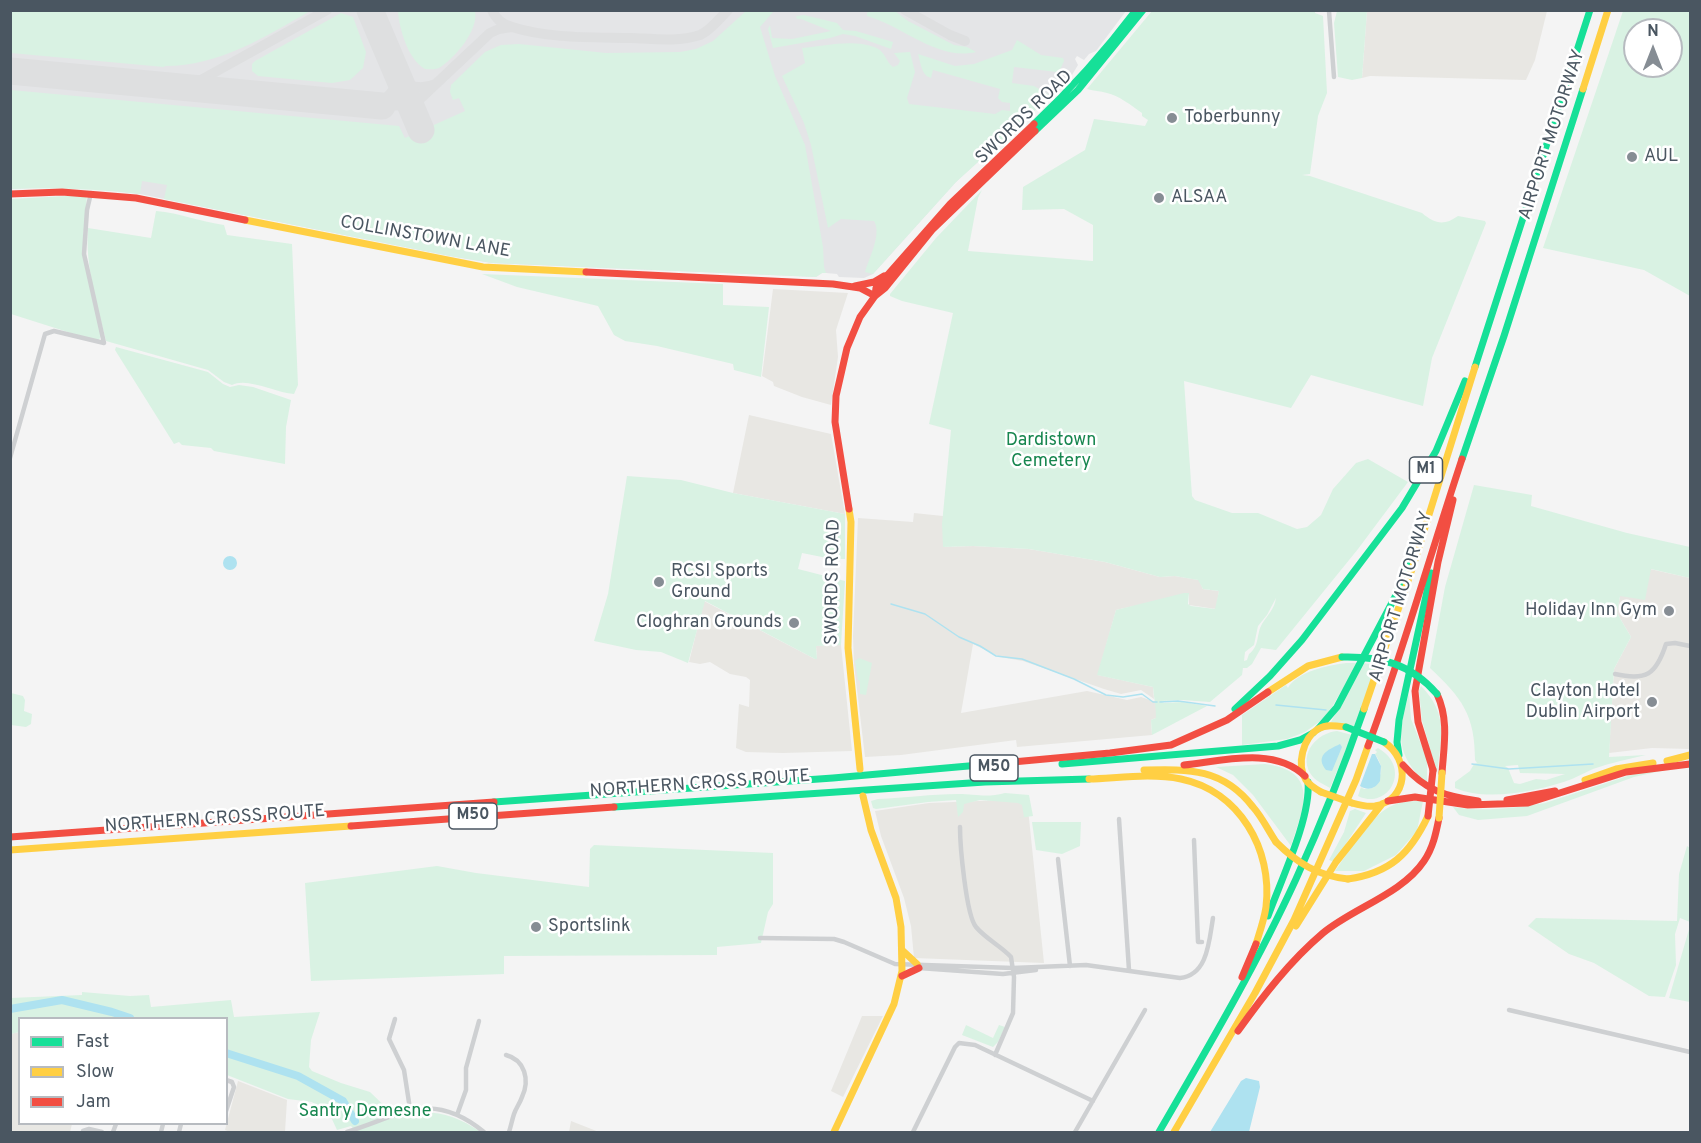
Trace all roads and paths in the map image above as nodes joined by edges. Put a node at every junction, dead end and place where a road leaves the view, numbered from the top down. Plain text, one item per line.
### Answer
1 (1136, 10) edge
2 (1143, 10) edge
3 (1329, 10) edge
4 (1590, 10) edge
5 (1608, 10) edge
6 (1334, 77) dead end
7 (10, 194) edge
8 (91, 194) junction
9 (1513, 251) junction
10 (889, 273) junction
11 (838, 285) junction
12 (852, 286) junction
13 (875, 296) junction
14 (1465, 453) junction
15 (10, 458) edge
16 (1451, 489) junction
17 (1436, 495) junction
18 (1690, 646) edge
19 (1615, 674) dead end
20 (1316, 731) junction
21 (1155, 747) junction
22 (1399, 755) junction
23 (1690, 755) edge
24 (1690, 764) edge
25 (1403, 765) junction
26 (860, 770) dead end
27 (1140, 770) junction
28 (867, 775) junction
29 (1306, 779) junction
30 (985, 782) junction
31 (863, 796) dead end
32 (1385, 802) junction
33 (1119, 819) dead end
34 (960, 827) dead end
35 (127, 828) junction
36 (10, 831) edge
37 (10, 837) edge
38 (1194, 840) dead end
39 (77, 845) junction
40 (10, 850) edge
41 (10, 855) edge
42 (1058, 859) dead end
43 (1213, 918) dead end
44 (1197, 925) junction
45 (1211, 927) junction
46 (760, 938) dead end
47 (1203, 942) dead end
48 (1255, 947) junction
49 (902, 950) junction
50 (912, 966) junction
51 (1070, 966) junction
52 (1130, 970) junction
53 (1013, 971) junction
54 (902, 976) junction
55 (1255, 993) junction
56 (1145, 1010) dead end
57 (1509, 1010) dead end
58 (394, 1019) dead end
59 (479, 1021) dead end
60 (1207, 1050) junction
61 (1690, 1052) edge
62 (506, 1055) dead end
63 (995, 1055) junction
64 (1209, 1072) junction
65 (228, 1081) edge
66 (1093, 1101) junction
67 (228, 1104) edge
68 (410, 1109) junction
69 (457, 1115) junction
70 (83, 1132) edge
71 (102, 1132) edge
72 (349, 1132) edge
73 (484, 1132) edge
74 (510, 1132) edge
75 (834, 1132) edge
76 (913, 1132) edge
77 (1075, 1132) edge
78 (1160, 1132) edge
79 (1174, 1132) edge

1 - 10 main road, SWORDS ROAD
2 - 13 main road, SWORDS ROAD
3 - 6 street
4 - 9 main road, AIRPORT MOTORWAY / M1
5 - 14 main road, AIRPORT MOTORWAY / M1
7 - 8 main road, COLLINSTOWN LANE
8 - 11 main road, COLLINSTOWN LANE
8 - 15 street
9 - 17 main road, AIRPORT MOTORWAY / M1
9 - 21 main road, M1
10 - 12 main road
10 - 13 main road, SWORDS ROAD
11 - 12 main road, COLLINSTOWN LANE
11 - 13 main road, COLLINSTOWN LANE
12 - 13 main road, COLLINSTOWN LANE
13 - 26 main road, SWORDS ROAD
14 - 16 main road, AIRPORT MOTORWAY / M1
14 - 27 main road, bridge
16 - 22 main road
16 - 55 main road, AIRPORT MOTORWAY / M1
17 - 20 main road
17 - 60 main road, AIRPORT MOTORWAY / M1
18 - 19 street
20 - 22 main road, bridge
20 - 28 main road, M50
20 - 29 main road
21 - 28 main road, M50
21 - 64 main road, M50, bridge
22 - 25 main road
23 - 25 main road
24 - 32 main road
25 - 32 main road
27 - 29 main road, M50
27 - 30 main road, M50
28 - 35 main road, NORTHERN CROSS ROUTE / M50
29 - 32 main road, bridge
29 - 48 main road
30 - 39 main road, NORTHERN CROSS ROUTE / M50
30 - 48 main road, NORTHERN CROSS ROUTE / M50
31 - 49 main road
32 - 55 main road
33 - 52 street
34 - 53 street
35 - 36 main road
35 - 37 main road, NORTHERN CROSS ROUTE / M50
38 - 44 street
39 - 40 main road, NORTHERN CROSS ROUTE / M50
39 - 41 main road
42 - 51 street
43 - 45 street
44 - 45 street
44 - 47 street
45 - 52 street
46 - 50 street
48 - 60 main road, M50
49 - 50 main road
49 - 50 main road
50 - 53 street
50 - 54 main road
50 - 54 main road
51 - 52 street
51 - 53 street
53 - 63 street
54 - 75 main road
55 - 64 main road, AIRPORT MOTORWAY / M1
56 - 66 street
57 - 61 street
58 - 68 street
59 - 69 street
60 - 78 main road, AIRPORT MOTORWAY / M50
62 - 74 street
63 - 66 street
63 - 76 street
64 - 79 main road, AIRPORT MOTORWAY / M50
65 - 67 street
66 - 77 street
68 - 69 street
68 - 72 street
69 - 73 street
70 - 71 street

